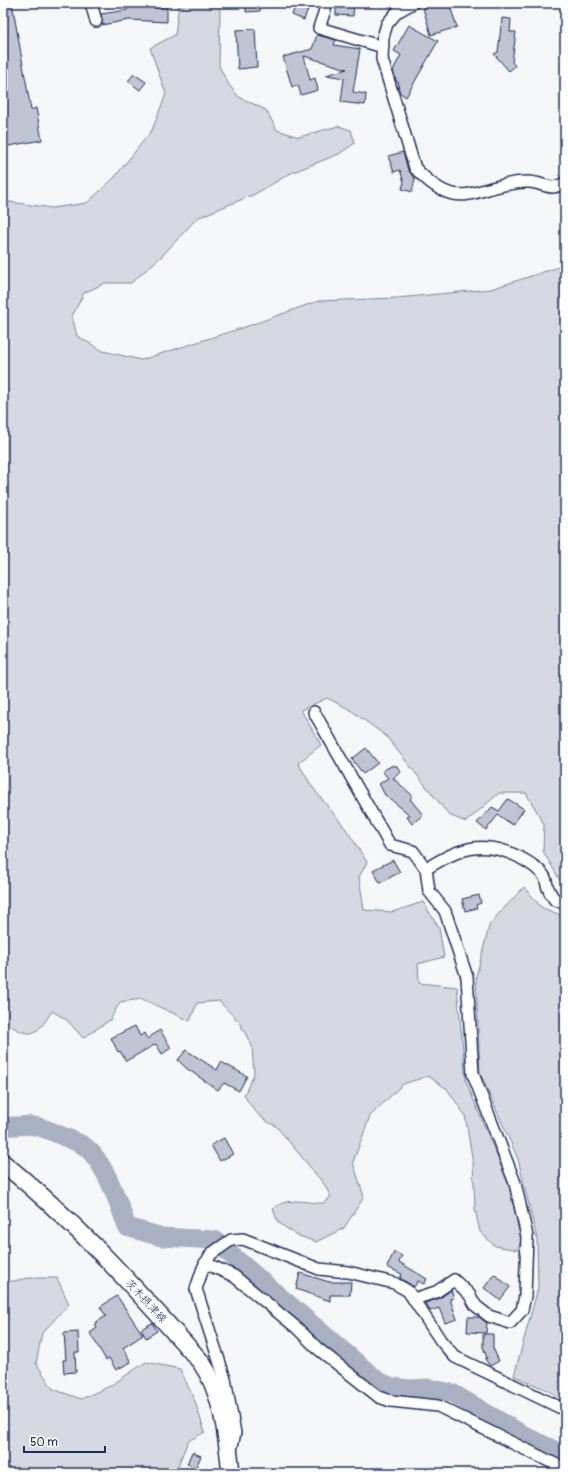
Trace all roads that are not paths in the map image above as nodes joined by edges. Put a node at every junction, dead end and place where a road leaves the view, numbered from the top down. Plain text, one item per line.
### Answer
1 (91, 3) edge
2 (325, 3) edge
3 (413, 3) edge
4 (96, 21) dead end
5 (383, 47) junction
6 (565, 183) edge
7 (314, 712) dead end
8 (426, 869) junction
9 (565, 903) edge
10 (3, 1163) edge
11 (208, 1258) junction
12 (414, 1299) junction
13 (565, 1409) edge
14 (230, 1466) edge
15 (565, 1469) edge

1 - 4 street
2 - 5 street
3 - 5 street
5 - 6 street
7 - 8 street
8 - 9 street
8 - 12 street
10 - 14 main road, 茨木摂津線
11 - 12 street
11 - 14 street
11 - 15 street
12 - 13 street

